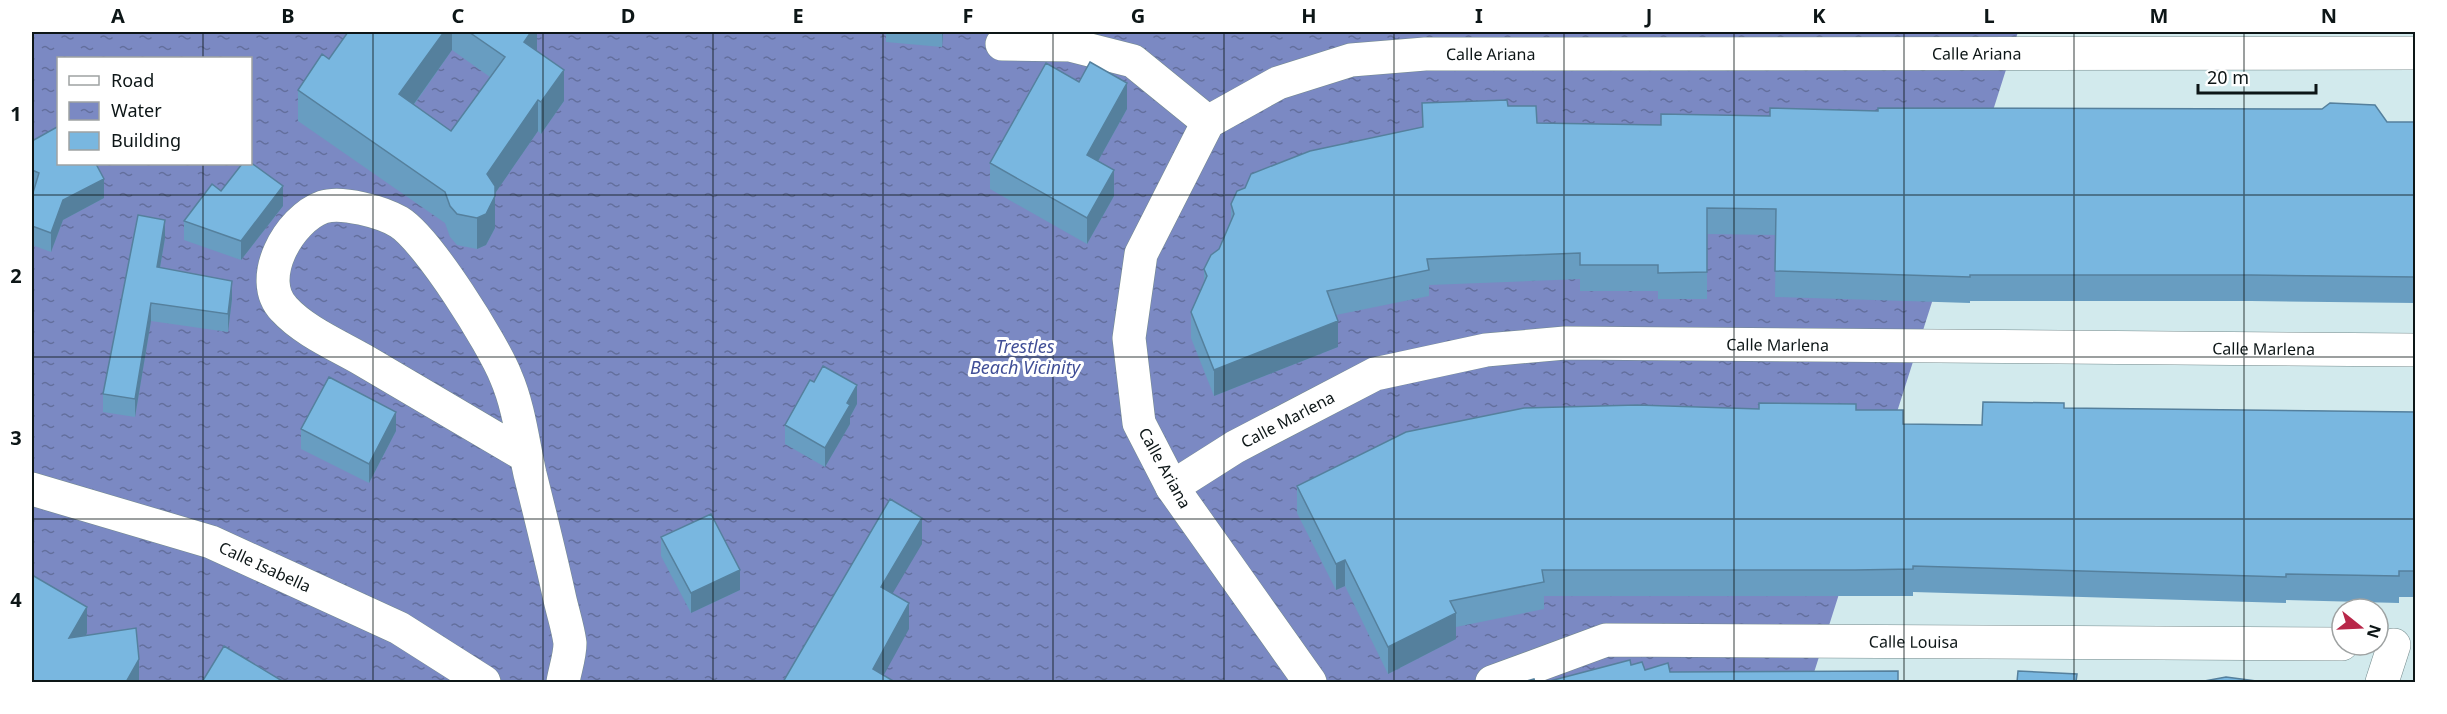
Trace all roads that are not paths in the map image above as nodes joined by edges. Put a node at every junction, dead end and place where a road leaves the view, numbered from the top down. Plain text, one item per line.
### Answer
1 (1002, 44) dead end
2 (2415, 53) edge
3 (1208, 122) junction
4 (2415, 350) edge
5 (526, 456) junction
6 (1172, 487) junction
7 (32, 489) edge
8 (2330, 644) edge
9 (2396, 644) edge
10 (484, 682) edge
11 (563, 682) edge
12 (1310, 682) edge
13 (1491, 682) edge
14 (2382, 682) edge

1 - 3 street
2 - 3 street, Calle Ariana
3 - 6 street, Calle Ariana
4 - 6 street, Calle Marlena
5 - 5 street
5 - 11 street
6 - 12 street, Calle Ariana
7 - 10 street, Calle Isabella
8 - 13 street, Calle Louisa
9 - 14 street

